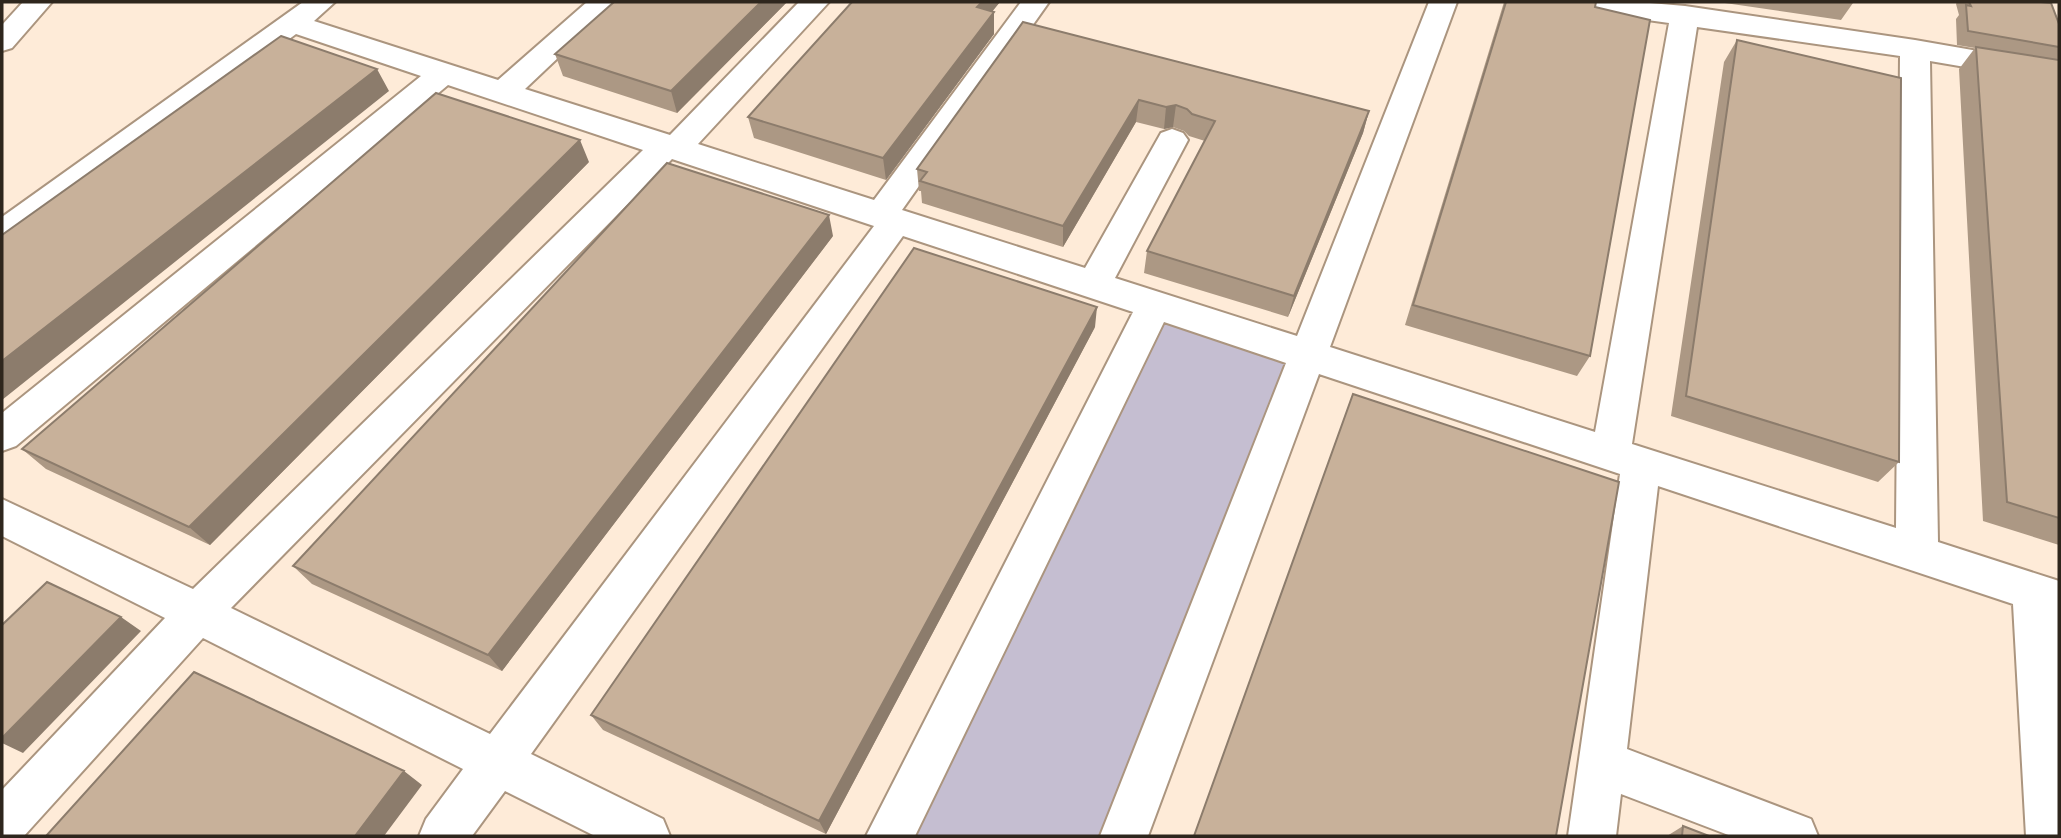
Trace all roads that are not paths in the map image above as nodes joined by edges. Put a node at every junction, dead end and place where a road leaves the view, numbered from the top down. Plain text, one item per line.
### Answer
1 (38, 2) edge
2 (321, 2) edge
3 (603, 2) edge
4 (815, 2) edge
5 (1035, 2) edge
6 (1443, 2) edge
7 (1576, 2) edge
8 (1685, 15) junction
9 (291, 23) junction
10 (2, 41) edge
11 (1915, 49) junction
12 (443, 73) junction
13 (2059, 74) edge
14 (503, 92) junction
15 (1172, 140) edge
16 (670, 147) junction
17 (888, 218) junction
18 (2, 234) edge
19 (1093, 286) junction
20 (1154, 305) junction
21 (1310, 356) junction
22 (2, 435) edge
23 (1626, 459) junction
24 (2, 516) edge
25 (1917, 553) junction
26 (2047, 596) edge
27 (198, 614) junction
28 (497, 762) junction
29 (1601, 763) junction
30 (2, 825) edge
31 (443, 836) edge
32 (646, 836) edge
33 (890, 836) edge
34 (1124, 836) edge
35 (1591, 836) edge
36 (1794, 836) edge
37 (2050, 836) edge

1 - 10 street
2 - 9 street
3 - 14 street
4 - 16 street
5 - 17 street
6 - 21 street
7 - 8 street
8 - 11 street
8 - 23 street
9 - 12 street
9 - 18 street
11 - 13 street
11 - 25 street
12 - 14 street
12 - 22 street
14 - 16 street
15 - 19 street
16 - 17 street
16 - 27 street
17 - 19 street
17 - 28 street
19 - 20 street
20 - 21 street
20 - 33 street
21 - 23 street
21 - 34 street
23 - 25 street
23 - 29 street
24 - 27 street
25 - 26 street
26 - 37 street
27 - 28 street
27 - 30 street
28 - 31 street
28 - 32 street
29 - 35 street
29 - 36 street

